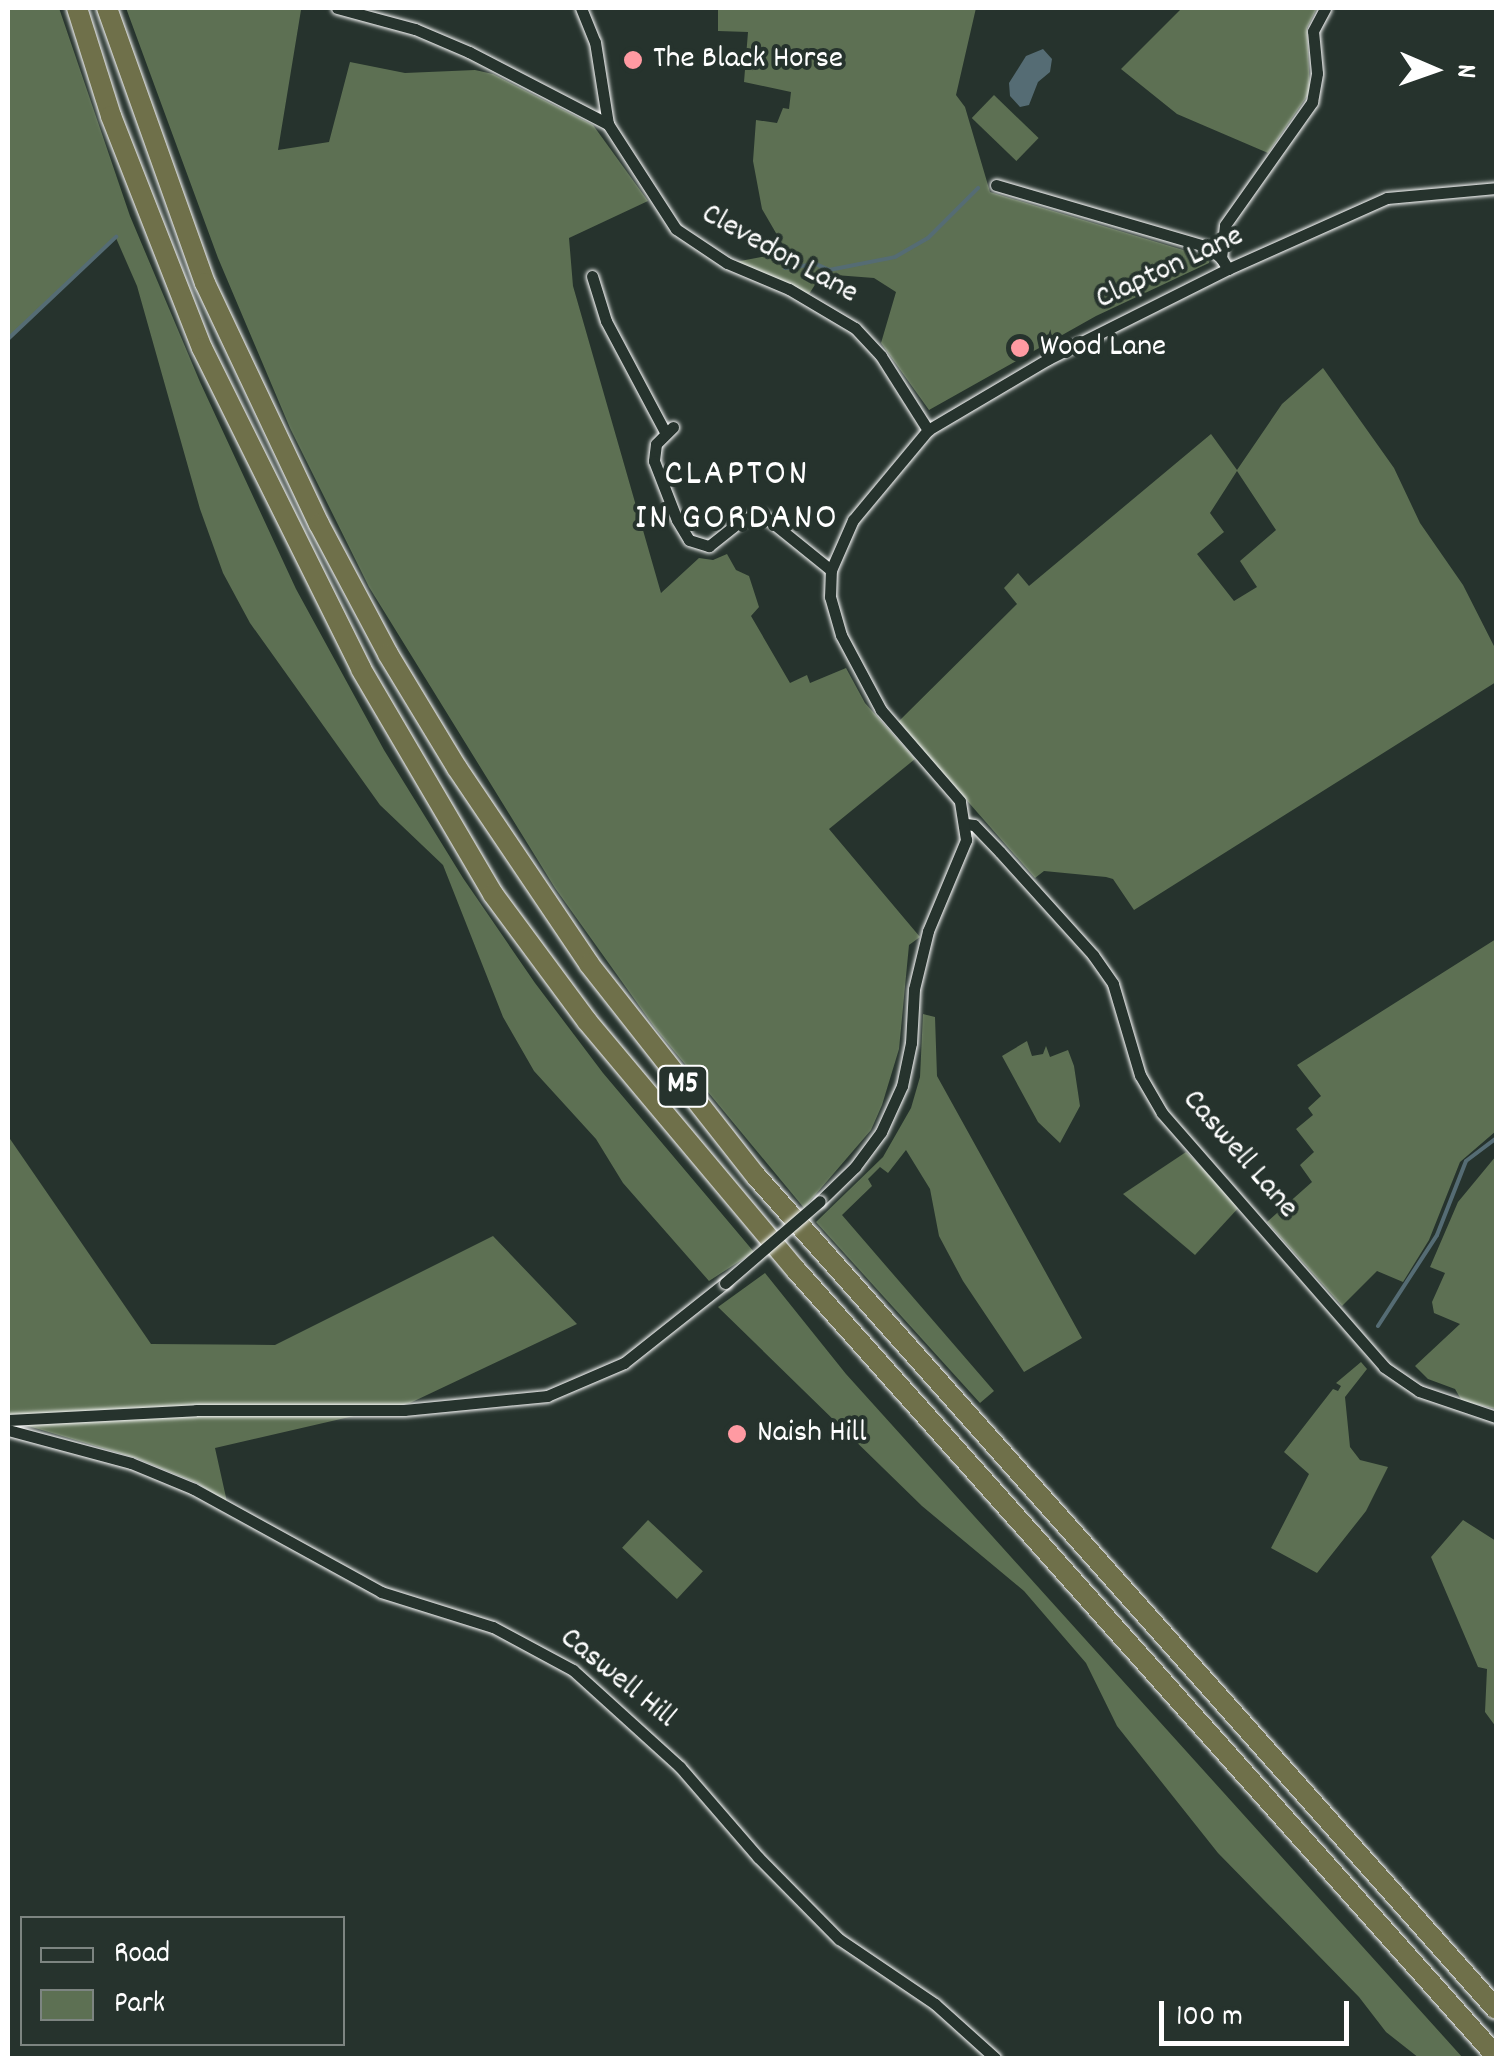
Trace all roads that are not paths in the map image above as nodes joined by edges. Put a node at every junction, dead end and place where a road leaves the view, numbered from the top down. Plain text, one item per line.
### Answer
1 (78, 8) edge
2 (107, 8) edge
3 (337, 8) edge
4 (581, 8) edge
5 (1326, 8) edge
6 (608, 124) junction
7 (996, 186) dead end
8 (1496, 188) edge
9 (1225, 264) junction
10 (592, 276) dead end
11 (928, 430) junction
12 (831, 570) junction
13 (966, 824) junction
14 (1496, 1416) edge
15 (8, 1420) edge
16 (8, 1430) edge
17 (1496, 2008) edge
18 (1496, 2056) edge
19 (995, 2058) edge

1 - 18 highway, M5
2 - 17 highway, M5
3 - 6 street
4 - 6 street, Clevedon Lane
5 - 9 street
6 - 11 street, Clevedon Lane
7 - 9 street
8 - 9 street, Clapton Lane
9 - 11 street, Clapton Lane
10 - 12 street
11 - 12 street, Clapton Lane
12 - 13 street
13 - 14 street, Caswell Lane
13 - 15 street, bridge
16 - 19 street, Caswell Hill

